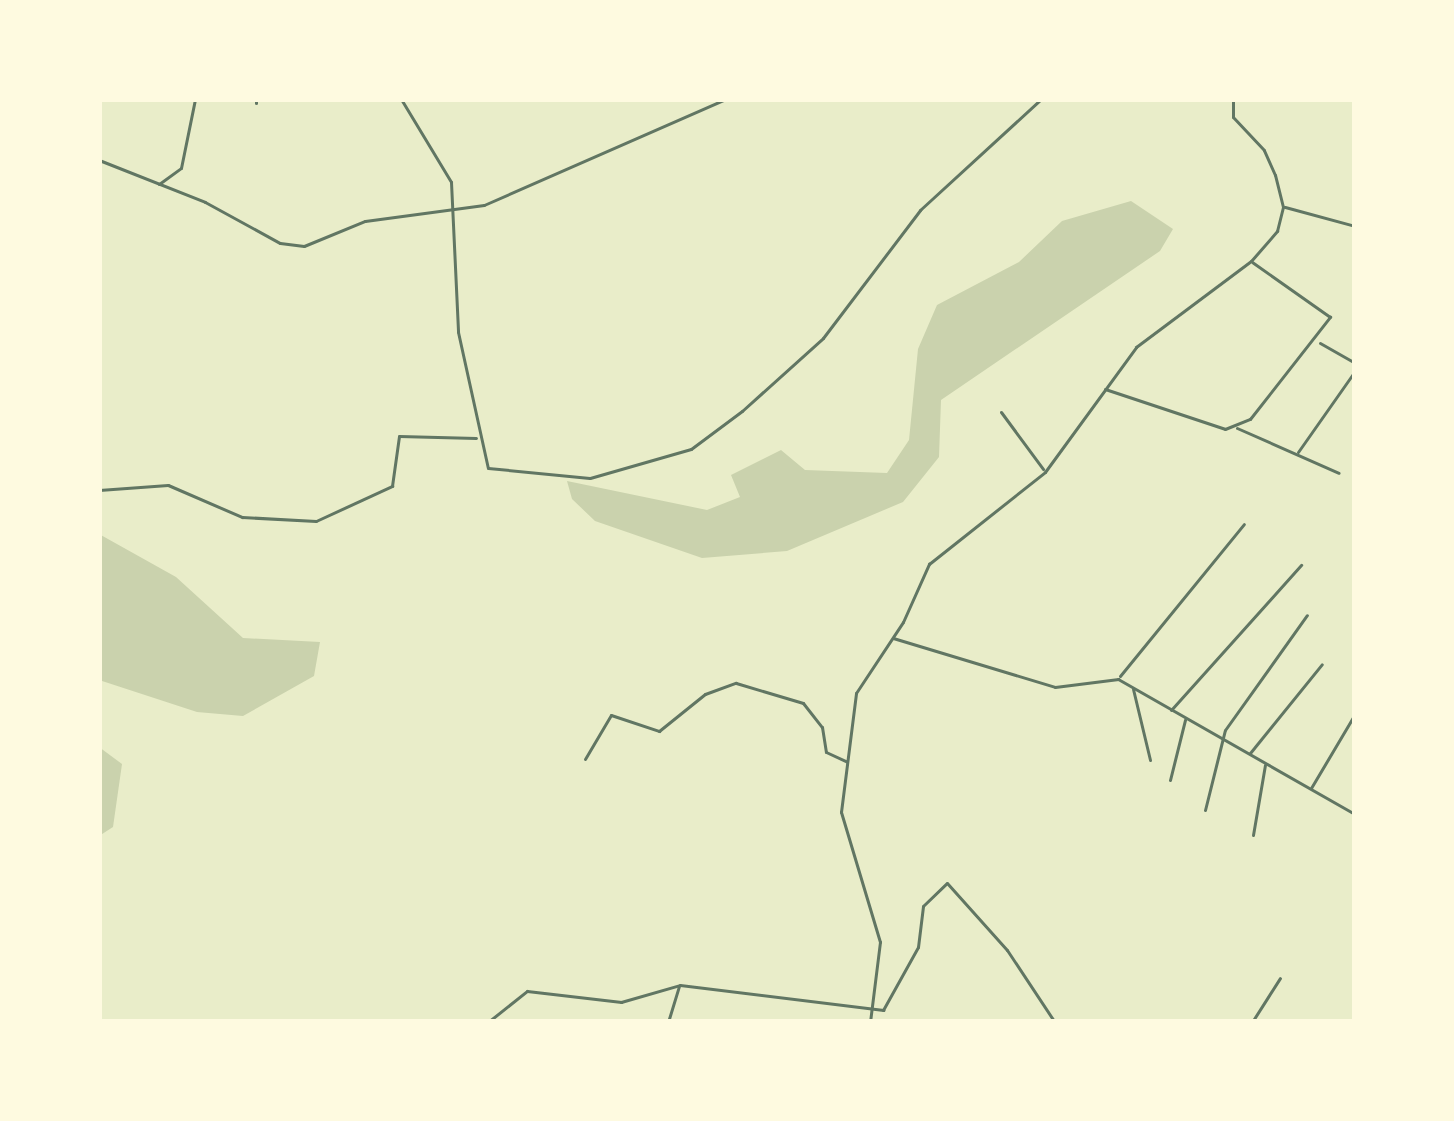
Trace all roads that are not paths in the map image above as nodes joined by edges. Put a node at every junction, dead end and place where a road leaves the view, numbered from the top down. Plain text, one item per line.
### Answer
1 (195, 99) edge
2 (401, 99) edge
3 (725, 99) edge
4 (1041, 99) edge
5 (1233, 99) edge
6 (99, 160) edge
7 (157, 184) junction
8 (1283, 207) junction
9 (457, 209) junction
10 (1355, 226) edge
11 (1251, 261) junction
12 (1318, 341) junction
13 (1355, 363) edge
14 (1355, 371) edge
15 (1104, 388) junction
16 (1001, 412) dead end
17 (1236, 427) junction
18 (477, 437) junction
19 (1296, 454) junction
20 (1045, 472) junction
21 (1339, 473) dead end
22 (99, 490) edge
23 (1244, 524) dead end
24 (1301, 565) dead end
25 (1307, 615) dead end
26 (893, 638) junction
27 (1322, 664) dead end
28 (1118, 679) junction
29 (1133, 687) junction
30 (1171, 710) junction
31 (1355, 714) edge
32 (1186, 718) junction
33 (1221, 738) junction
34 (1249, 754) junction
35 (585, 759) dead end
36 (1150, 760) dead end
37 (847, 762) junction
38 (1265, 764) junction
39 (1170, 780) dead end
40 (1311, 788) junction
41 (1204, 809) dead end
42 (1355, 814) edge
43 (1253, 835) dead end
44 (1280, 978) dead end
45 (680, 986) junction
46 (870, 1011) junction
47 (1054, 1021) edge
48 (488, 1022) edge
49 (668, 1022) edge
50 (870, 1022) edge
51 (1252, 1022) edge

1 - 7 street
2 - 9 street
3 - 9 street
4 - 18 street
5 - 8 street
6 - 7 street
7 - 9 street
8 - 10 street
8 - 11 street
9 - 18 street
11 - 12 street
11 - 15 street
12 - 13 street
12 - 17 street
14 - 19 street
15 - 17 street
15 - 20 street
16 - 20 street
17 - 19 street
18 - 22 street
19 - 21 street
20 - 26 street
23 - 28 street
24 - 30 street
25 - 33 street
26 - 28 street
26 - 37 street
27 - 34 street
28 - 29 street
29 - 30 street
29 - 36 street
30 - 32 street
31 - 40 street
32 - 33 street
32 - 39 street
33 - 34 street
33 - 41 street
34 - 38 street
35 - 37 street
37 - 46 street
38 - 40 street
38 - 43 street
40 - 42 street
44 - 51 street
45 - 46 street
45 - 48 street
45 - 49 street
46 - 47 street
46 - 50 street

